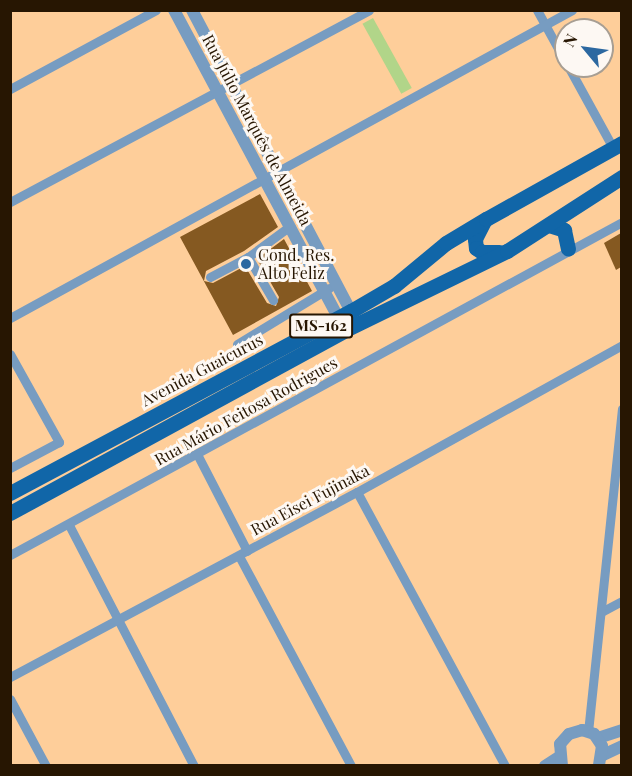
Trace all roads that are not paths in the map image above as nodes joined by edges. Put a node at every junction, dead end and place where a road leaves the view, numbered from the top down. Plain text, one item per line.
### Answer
1 (156, 10) edge
2 (174, 10) edge
3 (192, 10) edge
4 (369, 10) edge
5 (537, 10) edge
6 (572, 10) edge
7 (545, 25) junction
8 (554, 41) edge
9 (575, 78) edge
10 (232, 86) junction
11 (10, 89) edge
12 (219, 93) junction
13 (615, 145) edge
14 (272, 177) junction
15 (621, 177) edge
16 (10, 202) edge
17 (486, 219) junction
18 (621, 222) edge
19 (549, 225) junction
20 (290, 226) junction
21 (568, 249) junction
22 (507, 250) junction
23 (248, 257) junction
24 (210, 277) dead end
25 (331, 287) junction
26 (273, 300) dead end
27 (10, 318) edge
28 (348, 320) junction
29 (237, 344) dead end
30 (621, 345) edge
31 (10, 354) edge
32 (621, 409) edge
33 (197, 454) junction
34 (11, 465) edge
35 (617, 474) edge
36 (357, 492) junction
37 (10, 493) edge
38 (10, 513) edge
39 (69, 525) junction
40 (243, 554) junction
41 (10, 555) edge
42 (621, 601) edge
43 (603, 611) junction
44 (118, 620) junction
45 (10, 677) edge
46 (10, 699) edge
47 (621, 730) edge
48 (593, 735) junction
49 (621, 746) edge
50 (601, 760) edge
51 (561, 761) edge
52 (46, 765) edge
53 (194, 765) edge
54 (351, 765) edge
55 (505, 765) edge
56 (545, 765) edge

1 - 11 street
2 - 12 street, Rua Júlio Marquês de Almeida
3 - 10 street, Rua Júlio Marquês de Almeida
4 - 10 street
5 - 7 street
6 - 7 street
7 - 8 street
7 - 14 street
9 - 13 street
10 - 12 street
10 - 14 street, Rua Júlio Marquês de Almeida
12 - 14 street, Rua Júlio Marquês de Almeida
12 - 16 street
13 - 17 main road, Avenida Guaicurus / MS-162
14 - 20 street, Rua Júlio Marquês de Almeida
14 - 25 street, Rua Júlio Marquês de Almeida
14 - 27 street
15 - 19 main road, Avenida Guaicurus / MS-162
17 - 22 main road
17 - 28 main road, Avenida Guaicurus / MS-162
18 - 21 street, Rua Mário Feitosa Rodrigues
19 - 21 main road
19 - 22 main road, Avenida Guaicurus / MS-162
20 - 23 street
20 - 25 street, Rua Júlio Marquês de Almeida
21 - 33 street, Rua Mário Feitosa Rodrigues
22 - 28 main road, Avenida Guaicurus / MS-162
23 - 24 street
23 - 26 street
25 - 28 street, Rua Júlio Marquês de Almeida
25 - 29 street
28 - 37 main road, Avenida Guaicurus / MS-162
28 - 38 main road, Avenida Guaicurus / MS-162
30 - 36 street, Rua Eisei Fujinaka
31 - 34 street
32 - 35 street
33 - 39 street, Rua Mário Feitosa Rodrigues
33 - 40 street
35 - 43 street
36 - 40 street, Rua Eisei Fujinaka
36 - 55 street
39 - 41 street, Rua Mário Feitosa Rodrigues
39 - 44 street
40 - 44 street, Rua Eisei Fujinaka
40 - 54 street
42 - 43 street
43 - 48 street
44 - 45 street, Rua Eisei Fujinaka
44 - 53 street
46 - 52 street
47 - 48 street
48 - 50 street
48 - 51 street
49 - 50 street
51 - 56 street

